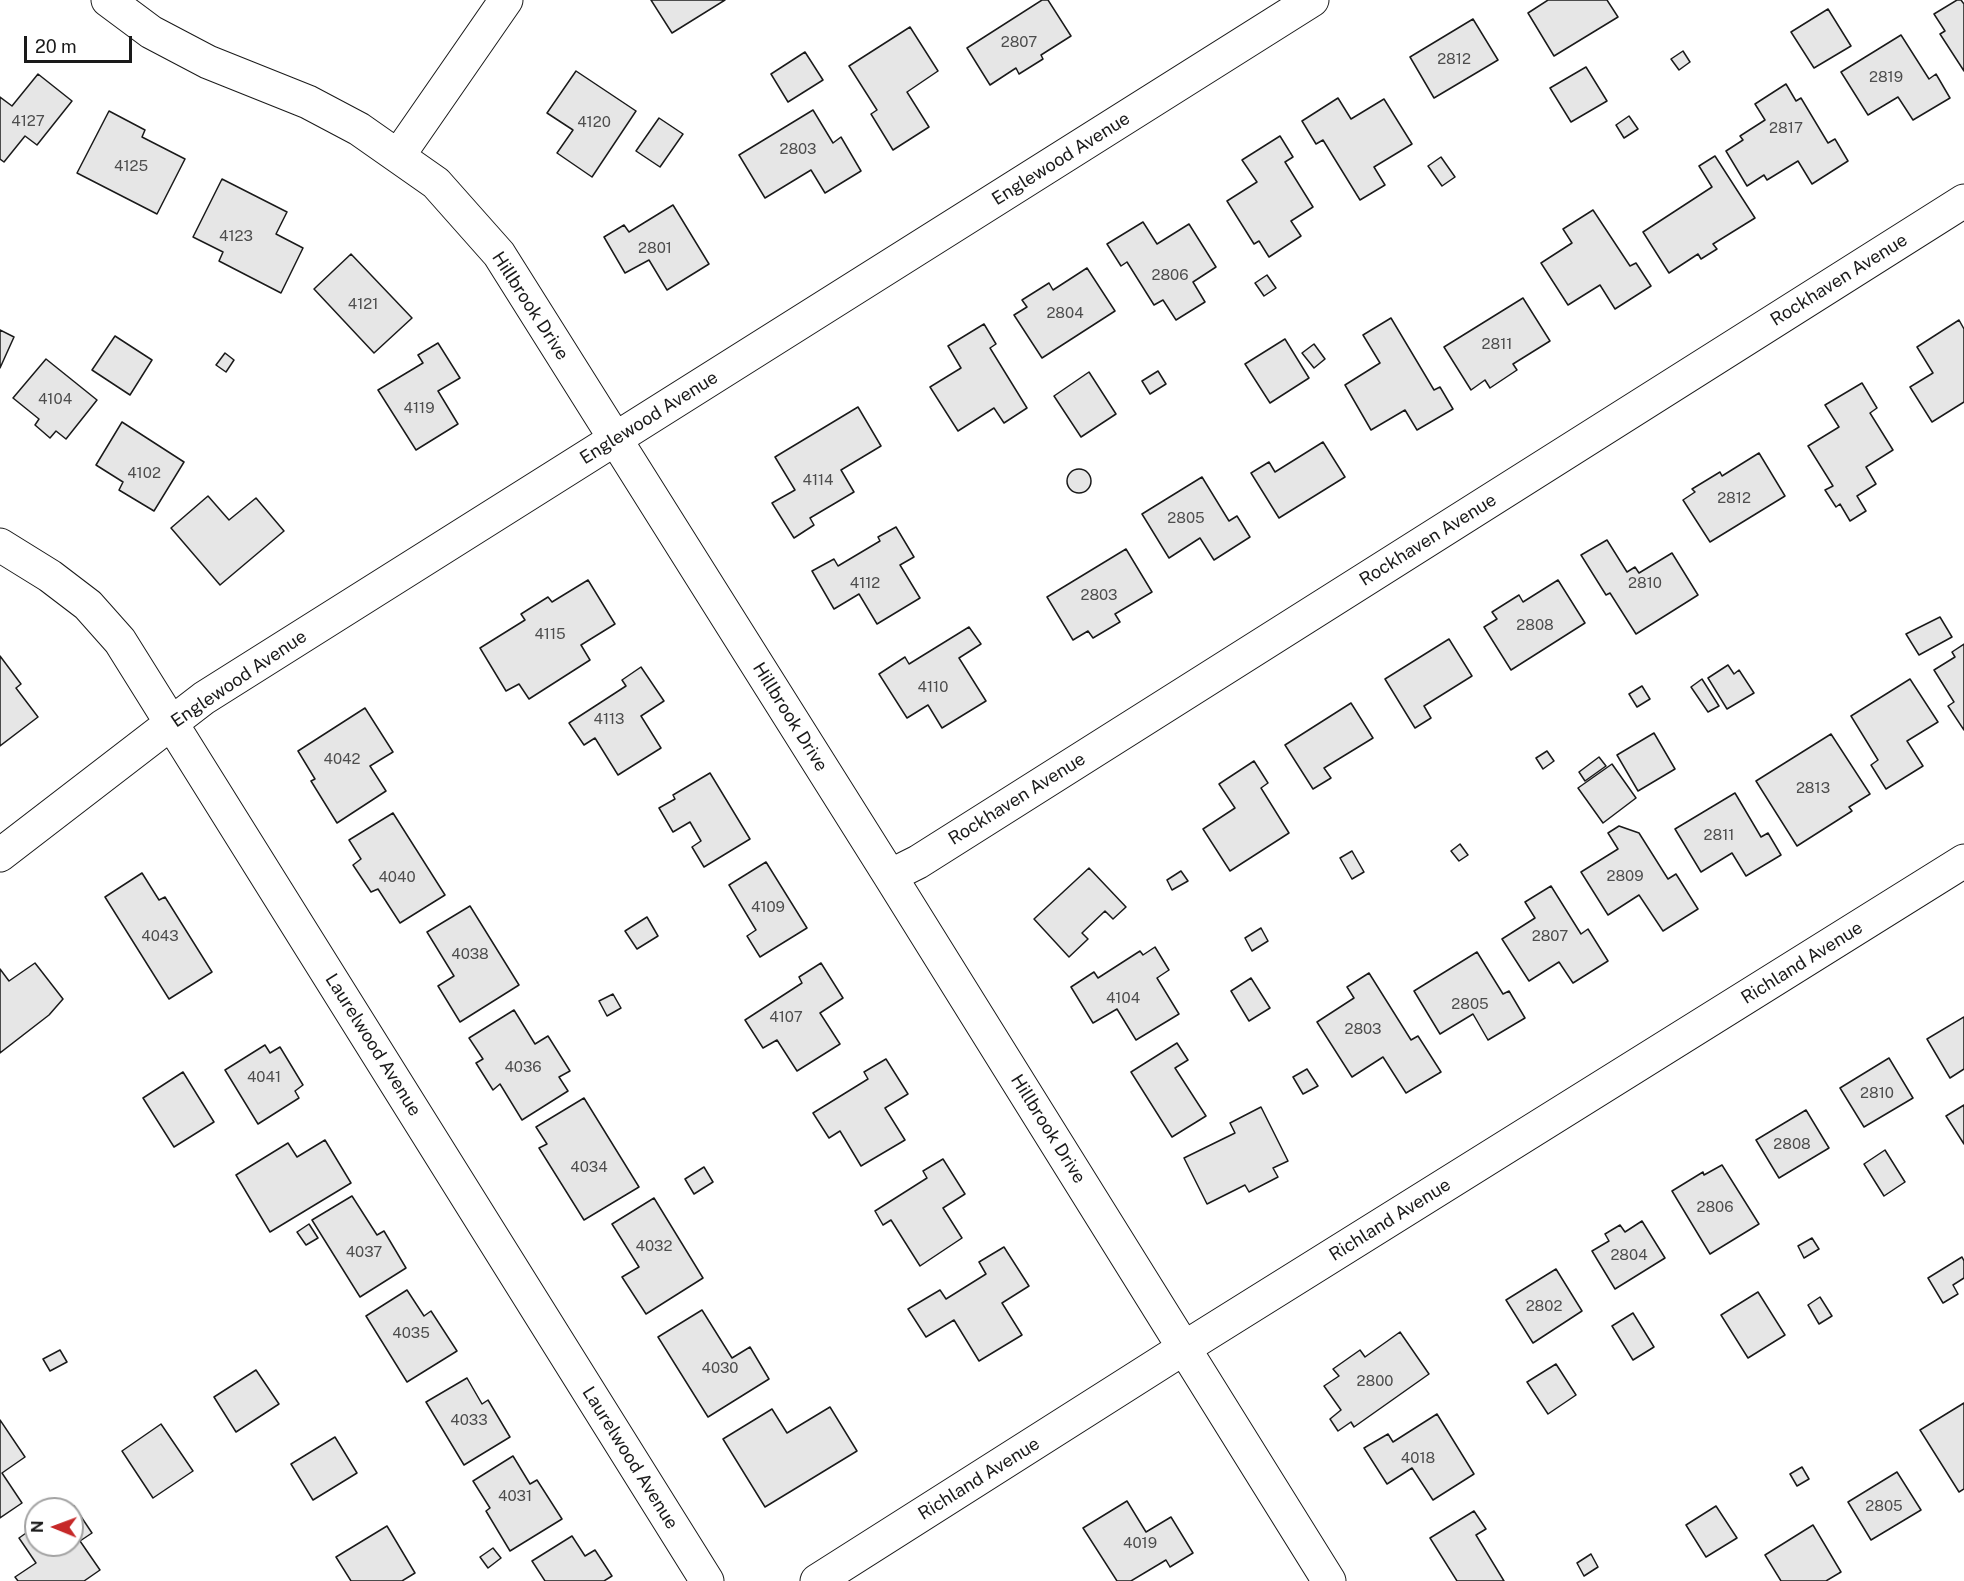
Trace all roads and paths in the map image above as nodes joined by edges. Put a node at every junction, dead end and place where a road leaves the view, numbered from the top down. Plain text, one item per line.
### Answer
1 (108, 0) edge
2 (506, 0) edge
3 (1312, 0) edge
4 (398, 156) junction
5 (1964, 201) edge
6 (616, 439) junction
7 (0, 545) edge
8 (173, 723) junction
9 (0, 855) edge
10 (1964, 861) edge
11 (890, 876) junction
12 (1184, 1348) junction
13 (707, 1581) edge
14 (817, 1581) edge
15 (1329, 1581) edge

1 - 4 street, Hillbrook Drive
2 - 4 street
3 - 6 street, Englewood Avenue
4 - 6 street, Hillbrook Drive
5 - 11 street, Rockhaven Avenue
6 - 8 street, Englewood Avenue
6 - 11 street, Hillbrook Drive
7 - 8 street, Laurelwood Avenue
8 - 9 street, Englewood Avenue
8 - 13 street, Laurelwood Avenue
10 - 12 street, Richland Avenue
11 - 12 street, Hillbrook Drive
12 - 14 street, Richland Avenue
12 - 15 street, Hillbrook Drive

